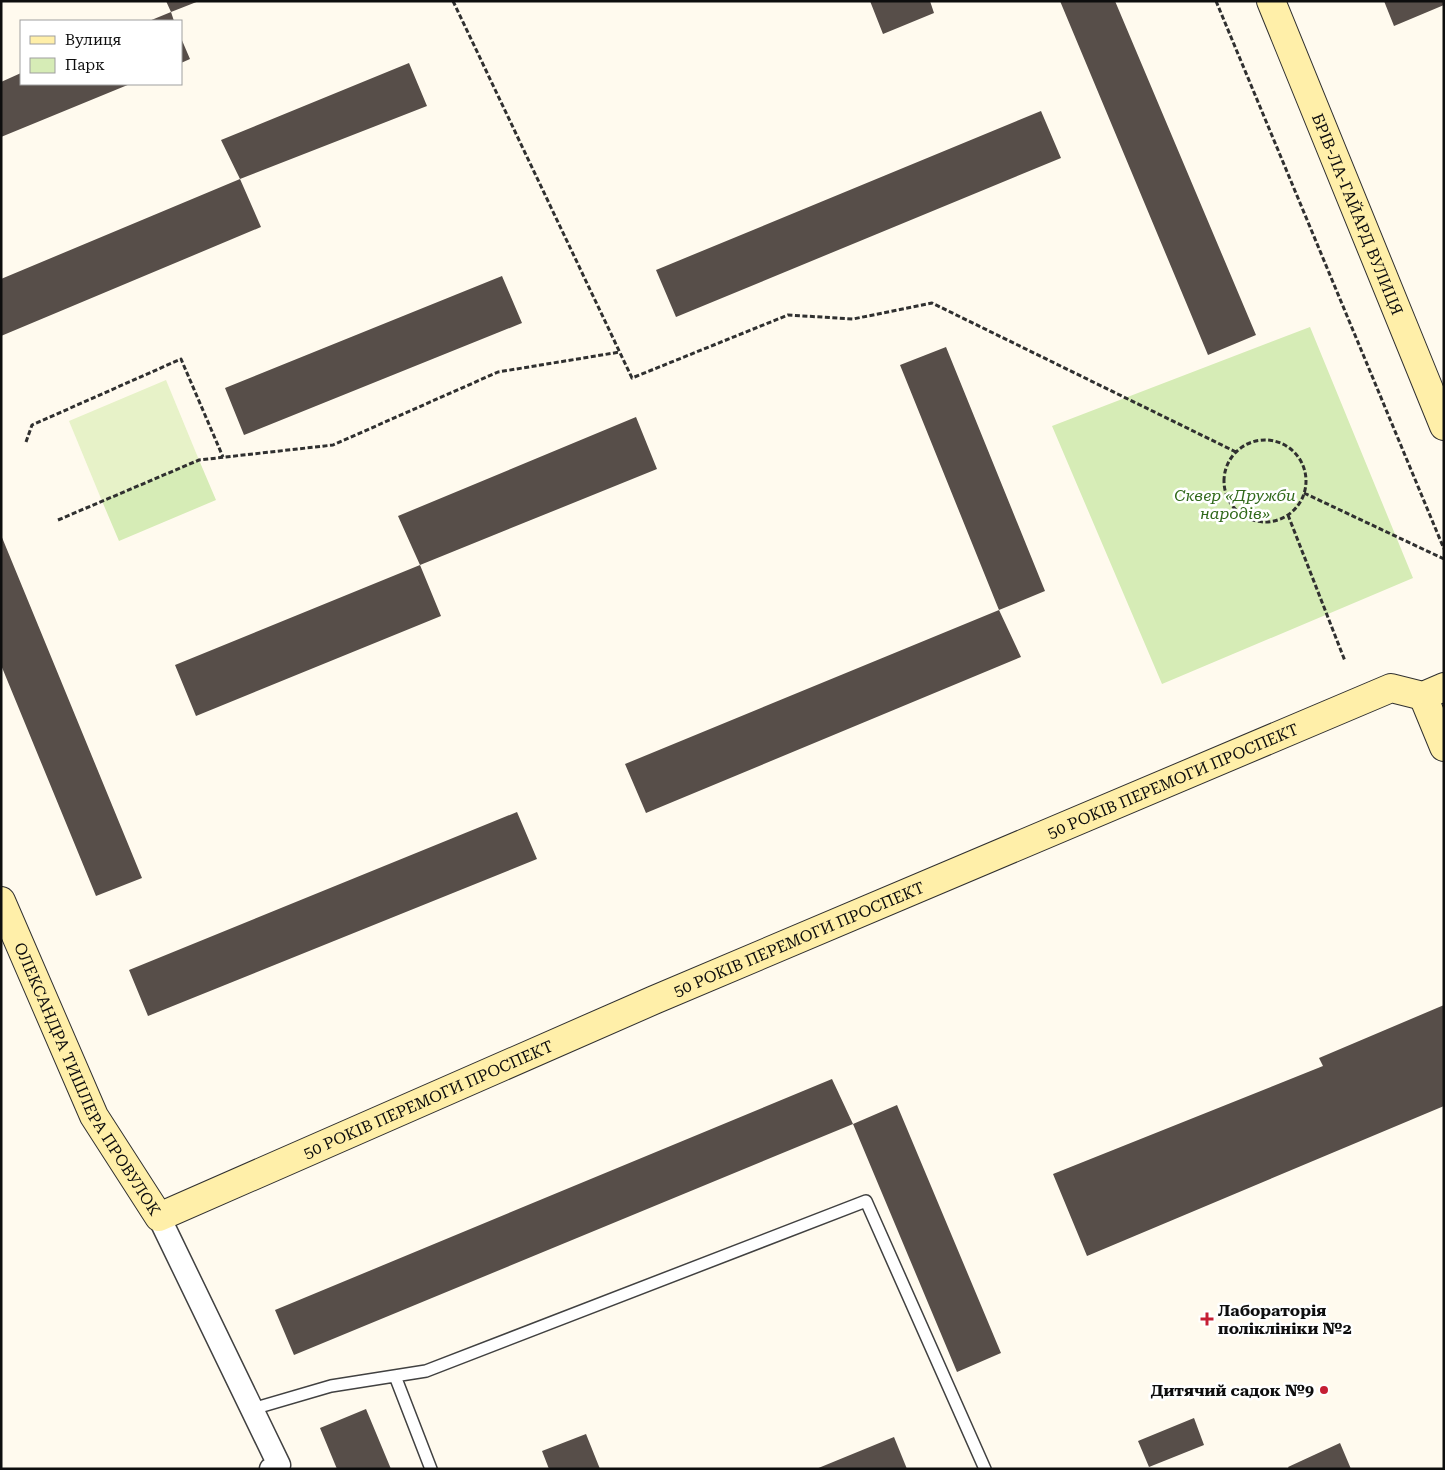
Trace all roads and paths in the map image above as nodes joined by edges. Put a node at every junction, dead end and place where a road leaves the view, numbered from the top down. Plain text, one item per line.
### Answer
1 (453, 1) edge
2 (1216, 1) edge
3 (1271, 1) edge
4 (620, 352) junction
5 (1444, 426) edge
6 (26, 442) dead end
7 (1236, 452) junction
8 (223, 457) junction
9 (1304, 493) junction
10 (1288, 515) junction
11 (58, 520) dead end
12 (1444, 550) edge
13 (1444, 559) edge
14 (1345, 661) dead end
15 (1433, 691) edge
16 (1444, 747) edge
17 (1, 901) edge
18 (159, 1217) junction
19 (395, 1376) junction
20 (252, 1409) junction
21 (277, 1468) edge
22 (431, 1469) edge
23 (986, 1469) edge

1 - 4 path
2 - 12 path
3 - 5 street, БРІВ-ЛА-ГАЙАРД ВУЛИЦЯ
4 - 7 path
4 - 8 path
6 - 8 path
7 - 9 path
7 - 10 path
8 - 11 path
9 - 10 path
9 - 13 path
10 - 14 path
15 - 16 street
15 - 18 street, 50 РОКІВ ПЕРЕМОГИ ПРОСПЕКТ
17 - 18 street, ОЛЕКСАНДРА ТИШЛЕРА ПРОВУЛОК
18 - 20 street, ОЛЕКСАНДРА ТИШЛЕРА ПРОВУЛОК
19 - 20 lane
19 - 22 lane
19 - 23 lane
20 - 21 street, ОЛЕКСАНДРА ТИШЛЕРА ПРОВУЛОК

